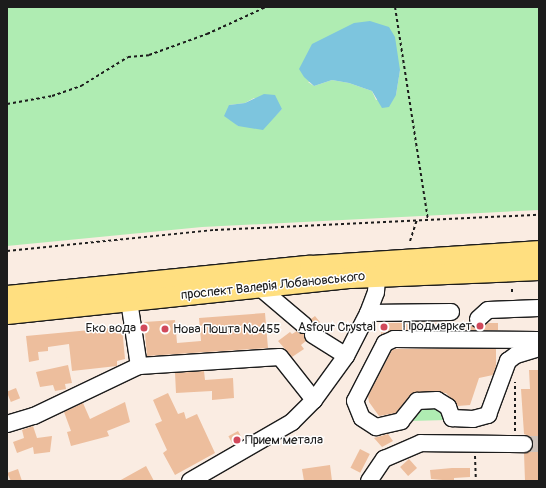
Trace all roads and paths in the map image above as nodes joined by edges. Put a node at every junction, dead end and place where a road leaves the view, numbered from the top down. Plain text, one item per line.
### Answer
1 (266, 7) edge
2 (395, 7) edge
3 (7, 104) edge
4 (539, 214) edge
5 (417, 220) junction
6 (428, 220) junction
7 (410, 241) dead end
8 (7, 251) edge
9 (539, 251) edge
10 (379, 269) junction
11 (539, 270) edge
12 (259, 287) junction
13 (7, 296) edge
14 (129, 301) junction
15 (539, 308) edge
16 (451, 312) dead end
17 (368, 313) junction
18 (7, 314) edge
19 (478, 319) dead end
20 (538, 346) edge
21 (346, 356) junction
22 (139, 366) junction
23 (515, 377) dead end
24 (314, 400) junction
25 (7, 424) edge
26 (474, 443) junction
27 (519, 444) joint
28 (190, 481) edge
29 (369, 481) edge
30 (476, 481) edge

1 - 3 path
2 - 6 path
4 - 6 path
5 - 6 path
5 - 7 path
5 - 8 path
9 - 10 main road, проспект Валерія Лобановського
10 - 11 main road, проспект Валерія Лобановського
10 - 12 main road, проспект Валерія Лобановського
10 - 13 main road, проспект Валерія Лобановського
10 - 17 street
12 - 14 main road, проспект Валерія Лобановського
12 - 21 street
14 - 18 main road, проспект Валерія Лобановського
14 - 22 street
15 - 19 street
16 - 17 street
17 - 21 street
20 - 20 street
21 - 24 street
22 - 24 street
22 - 25 street
23 - 27 path
24 - 28 street
26 - 27 street
26 - 29 street
26 - 30 path

